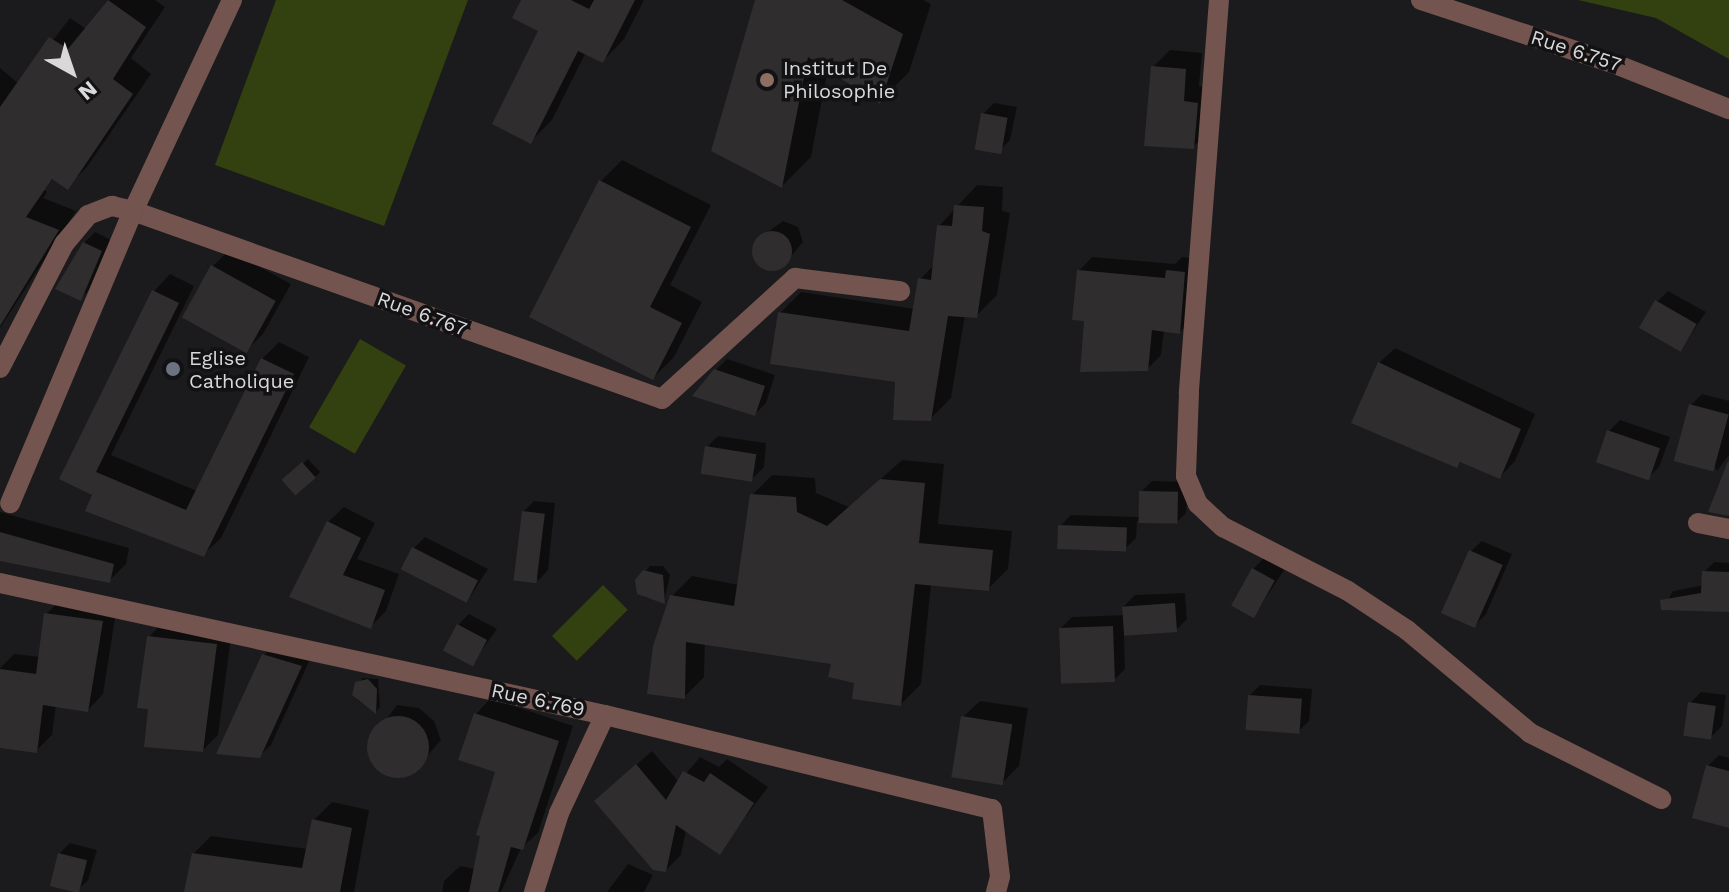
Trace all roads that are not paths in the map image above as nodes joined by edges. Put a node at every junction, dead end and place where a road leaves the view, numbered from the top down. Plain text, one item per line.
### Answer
1 (232, 0) edge
2 (1219, 0) edge
3 (1421, 0) edge
4 (1729, 109) edge
5 (133, 211) junction
6 (900, 291) dead end
7 (0, 368) edge
8 (10, 503) dead end
9 (1698, 523) dead end
10 (1729, 529) edge
11 (0, 583) edge
12 (605, 715) junction
13 (1661, 799) dead end
14 (534, 892) edge
15 (996, 892) edge

1 - 5 street
2 - 13 street
3 - 4 street, Rue 6.757
5 - 6 street, Rue 6.767
5 - 7 street
5 - 8 street
9 - 10 street
11 - 12 street, Rue 6.769
12 - 14 street
12 - 15 street, Rue 6.769

